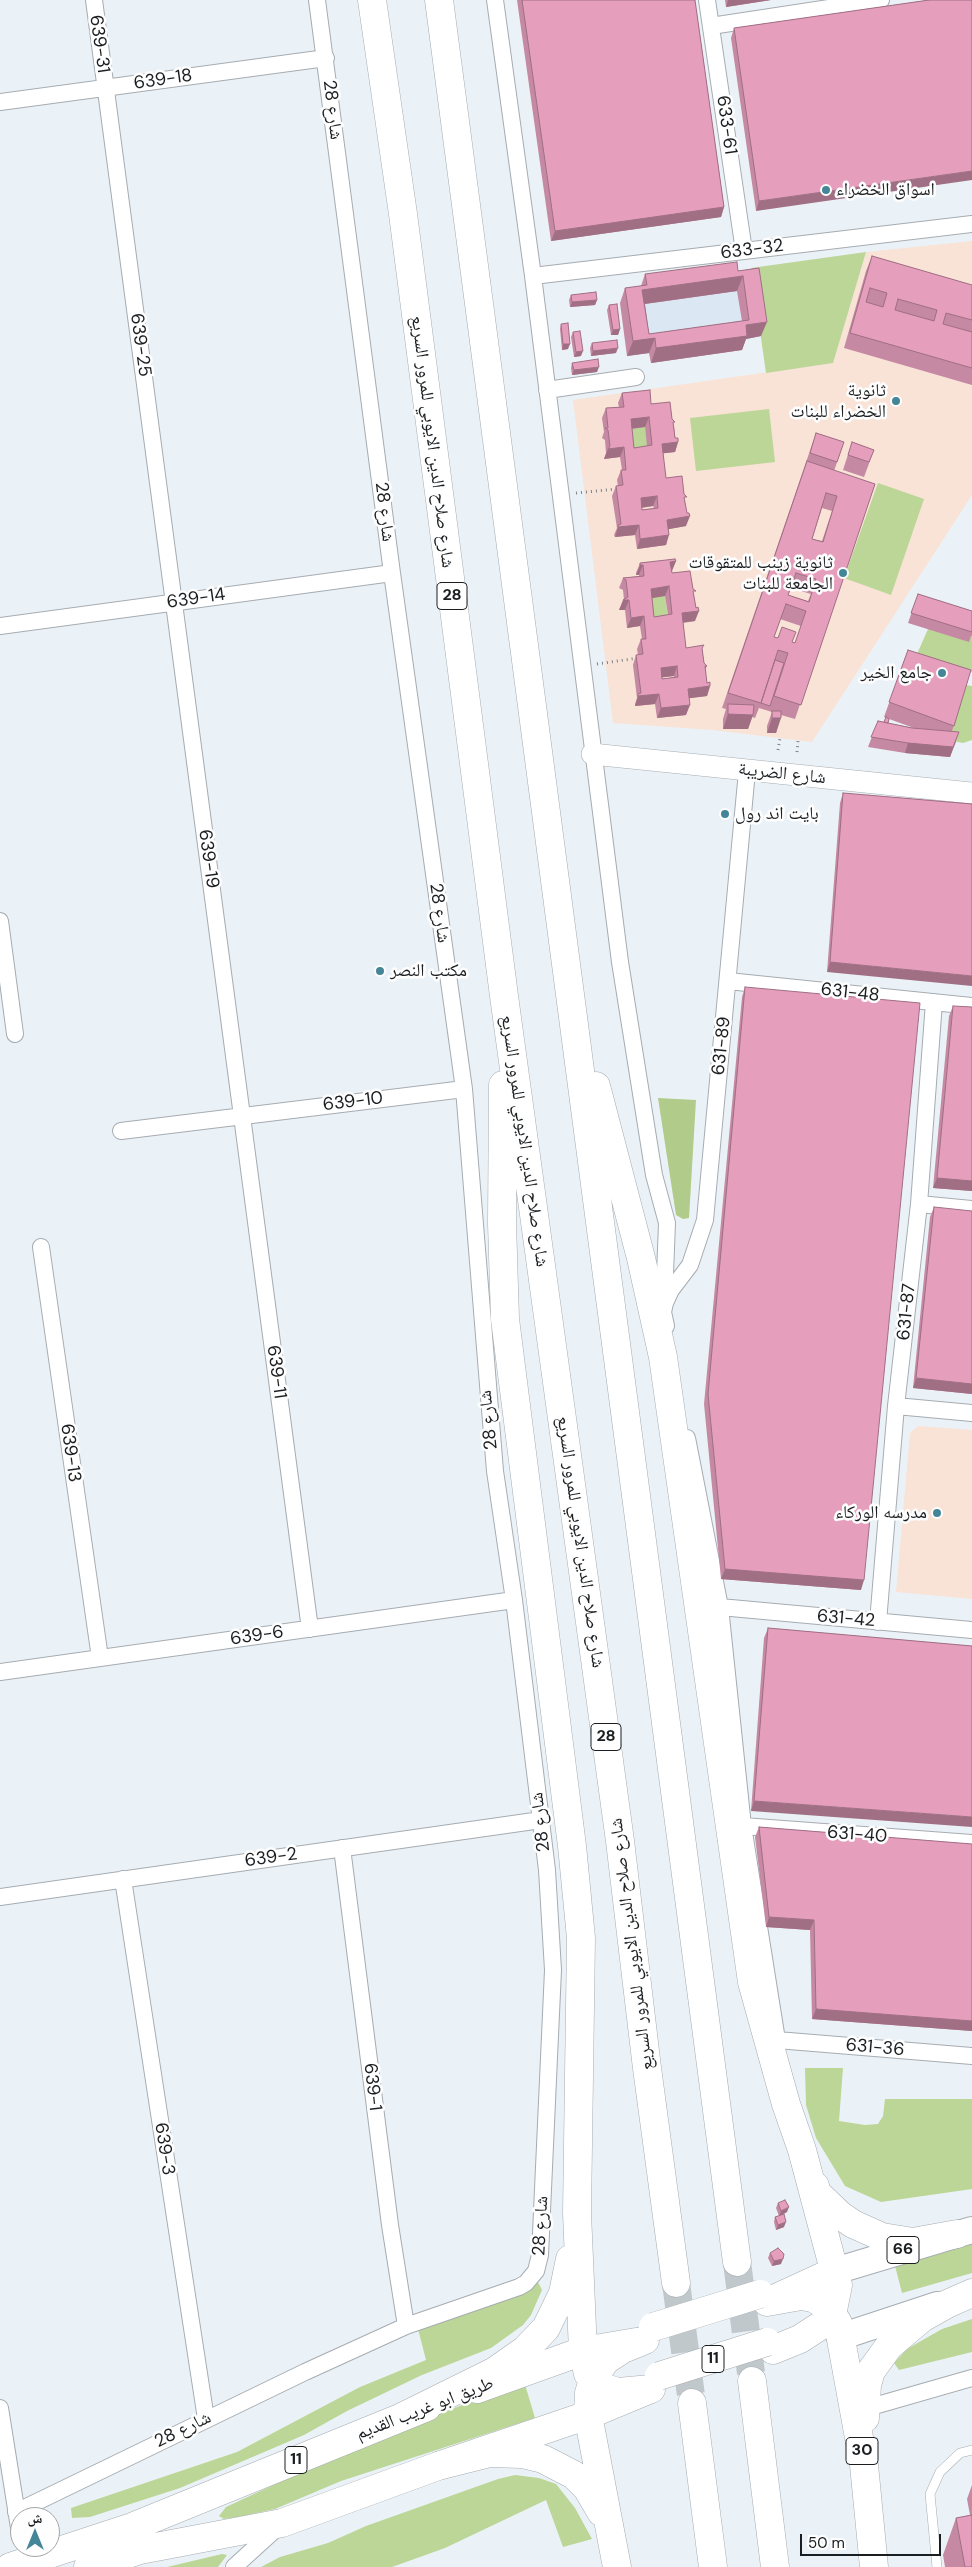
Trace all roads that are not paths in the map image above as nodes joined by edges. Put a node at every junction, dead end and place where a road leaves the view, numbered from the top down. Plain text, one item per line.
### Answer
1 (94, 0) edge
2 (317, 0) edge
3 (372, 0) edge
4 (439, 0) edge
5 (495, 0) edge
6 (707, 0) edge
7 (880, 0) edge
8 (711, 26) junction
9 (326, 58) junction
10 (105, 88) junction
11 (0, 102) edge
12 (972, 224) edge
13 (744, 250) junction
14 (533, 276) junction
15 (636, 377) dead end
16 (548, 390) junction
17 (392, 573) junction
18 (174, 602) junction
19 (0, 626) edge
20 (592, 754) junction
21 (747, 771) junction
22 (972, 793) edge
23 (0, 921) edge
24 (728, 981) junction
25 (570, 988) junction
26 (504, 996) junction
27 (934, 1002) junction
28 (972, 1006) edge
29 (15, 1034) dead end
30 (464, 1089) junction
31 (241, 1116) junction
32 (120, 1131) dead end
33 (919, 1204) junction
34 (972, 1209) edge
35 (41, 1247) dead end
36 (663, 1312) junction
37 (663, 1357) junction
38 (896, 1406) junction
39 (972, 1413) edge
40 (514, 1600) junction
41 (720, 1607) junction
42 (878, 1622) junction
43 (310, 1629) junction
44 (972, 1630) edge
45 (100, 1658) junction
46 (0, 1672) edge
47 (541, 1820) junction
48 (743, 1826) junction
49 (972, 1844) edge
50 (342, 1848) junction
51 (123, 1879) junction
52 (0, 1897) edge
53 (972, 2056) edge
54 (802, 2150) junction
55 (576, 2213) junction
56 (964, 2232) edge
57 (737, 2262) tunnel mouth
58 (837, 2278) junction
59 (676, 2283) tunnel mouth
60 (972, 2293) edge
61 (763, 2298) junction
62 (837, 2324) junction
63 (406, 2326) junction
64 (649, 2334) junction
65 (583, 2351) junction
66 (972, 2378) edge
67 (593, 2379) junction
68 (752, 2381) tunnel mouth
69 (655, 2383) junction
70 (692, 2402) tunnel mouth
71 (0, 2408) edge
72 (860, 2410) junction
73 (588, 2415) junction
74 (404, 2416) junction
75 (206, 2419) junction
76 (972, 2450) edge
77 (438, 2466) junction
78 (15, 2507) edge
79 (26, 2507) edge
80 (282, 2523) junction
81 (615, 2556) edge
82 (19, 2559) edge
83 (88, 2567) edge
84 (234, 2567) edge
85 (713, 2567) edge
86 (775, 2567) edge
87 (874, 2567) edge
88 (937, 2567) edge

1 - 10 street, 639-31
2 - 9 street, شارع 28
3 - 26 highway, شارع صلاح الدين الايوبي للمرور السريع / 28
4 - 25 highway
5 - 14 street
6 - 8 street, 633-61
7 - 8 street
8 - 13 street, 633-61
9 - 10 street, 639-18
9 - 17 street, شارع 28
10 - 11 street, 639-18
10 - 18 street, 639-25
12 - 13 street, 633-32
13 - 14 street, 633-32
14 - 16 street
15 - 16 street
16 - 20 street
17 - 18 street, 639-14
17 - 30 street, شارع 28
18 - 19 street, 639-14
18 - 31 street, 639-19
20 - 21 street, شارع الضريبة
20 - 36 street
21 - 22 street, شارع الضريبة
21 - 24 street, 631-89
23 - 29 street
24 - 27 street, 631-48
24 - 36 street, 631-89
25 - 37 highway
25 - 57 highway
26 - 55 highway
26 - 59 highway, شارع صلاح الدين الايوبي للمرور السريع / 28
27 - 28 street, 631-48
27 - 33 street, 631-87
30 - 31 street, 639-10
30 - 40 street, شارع 28
31 - 32 street, 639-10
31 - 43 street, 639-11
33 - 34 street
33 - 38 street, 631-87
35 - 45 street, 639-13
36 - 37 street
36 - 41 street
37 - 54 highway
38 - 39 street
38 - 42 street, 631-87
40 - 43 street, 639-6
40 - 47 street, شارع 28
41 - 42 street, 631-42
41 - 48 street
42 - 44 street, 631-42
43 - 45 street, 639-6
45 - 46 street, 639-6
47 - 50 street, 639-2
47 - 63 street, شارع 28
48 - 49 street, 631-40
48 - 53 street, 631-36
50 - 51 street, 639-2
50 - 63 street, 639-1
51 - 52 street, 639-2
51 - 75 street, 639-3
54 - 56 highway
54 - 58 highway
55 - 65 highway
55 - 74 highway
56 - 58 main road, 66
58 - 61 highway, طريق ابو غريب القديم / 11
58 - 62 highway
60 - 62 main road
60 - 72 highway
61 - 62 highway
61 - 64 highway, طريق ابو غريب القديم / 11, bridge
62 - 69 highway, 11, bridge
62 - 72 highway, 30
63 - 75 street, شارع 28
64 - 65 highway, طريق ابو غريب القديم / 11
64 - 67 highway
65 - 67 highway
65 - 74 highway, طريق ابو غريب القديم / 11
66 - 72 street
67 - 69 highway
67 - 73 highway
68 - 86 highway
69 - 73 highway, 11
70 - 85 highway
71 - 78 street
72 - 87 highway, 30
73 - 77 highway, 11
73 - 81 highway
74 - 82 highway, طريق ابو غريب القديم / 11
75 - 79 street, شارع 28
76 - 88 lane
77 - 80 highway, 11
77 - 81 highway
80 - 83 highway, 11
80 - 84 street

